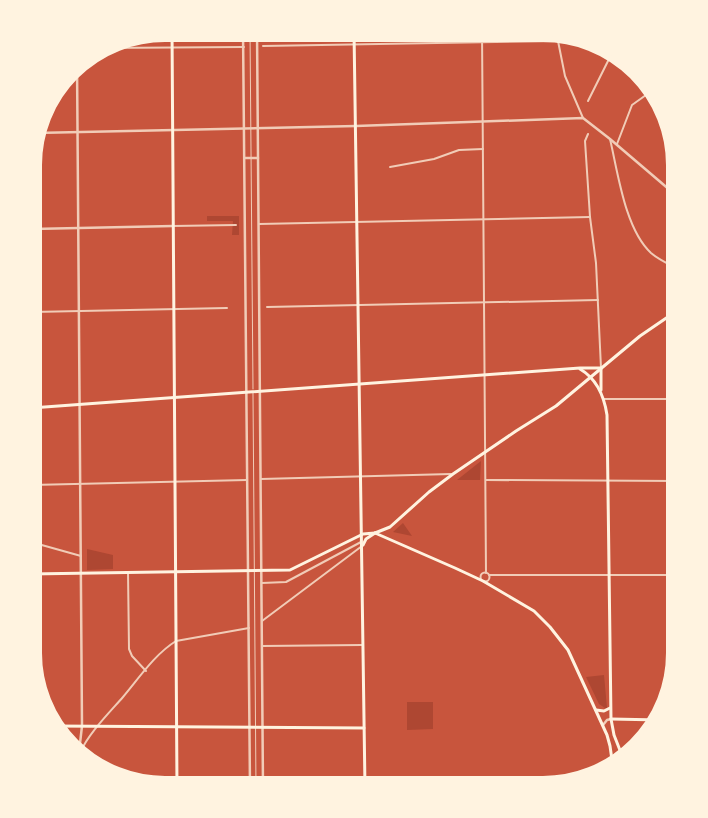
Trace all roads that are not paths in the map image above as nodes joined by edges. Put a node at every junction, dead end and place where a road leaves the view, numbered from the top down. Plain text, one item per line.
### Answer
1 (172, 39) edge
2 (244, 39) edge
3 (250, 39) edge
4 (257, 39) edge
5 (355, 39) edge
6 (558, 41) joint
7 (482, 42) junction
8 (355, 45) junction
9 (264, 46) dead end
10 (172, 47) junction
11 (244, 47) junction
12 (118, 48) edge
13 (609, 58) edge
14 (77, 75) edge
15 (647, 94) edge
16 (588, 102) dead end
17 (583, 118) junction
18 (483, 122) junction
19 (356, 126) junction
20 (172, 130) junction
21 (78, 132) junction
22 (43, 133) edge
23 (588, 134) dead end
24 (610, 139) junction
25 (617, 144) junction
26 (483, 149) junction
27 (245, 158) junction
28 (252, 158) junction
29 (258, 158) junction
30 (390, 167) dead end
31 (669, 189) edge
32 (590, 217) junction
33 (484, 220) junction
34 (358, 222) junction
35 (259, 224) junction
36 (236, 225) dead end
37 (173, 226) junction
38 (78, 228) junction
39 (39, 229) edge
40 (669, 263) edge
41 (598, 300) junction
42 (484, 302) junction
43 (359, 305) junction
44 (267, 307) dead end
45 (227, 308) dead end
46 (174, 309) junction
47 (79, 311) junction
48 (39, 312) edge
49 (669, 316) edge
50 (580, 368) junction
51 (600, 368) junction
52 (485, 375) junction
53 (591, 376) junction
54 (360, 384) junction
55 (253, 391) junction
56 (260, 391) junction
57 (247, 392) junction
58 (601, 392) junction
59 (174, 397) junction
60 (604, 399) junction
61 (669, 400) edge
62 (80, 404) junction
63 (39, 407) edge
64 (486, 452) junction
65 (453, 474) junction
66 (362, 477) junction
67 (261, 479) junction
68 (248, 480) junction
69 (486, 480) junction
70 (608, 480) junction
71 (669, 481) edge
72 (175, 482) junction
73 (80, 484) junction
74 (39, 485) edge
75 (375, 533) junction
76 (363, 534) junction
77 (39, 544) edge
78 (363, 544) junction
79 (81, 556) junction
80 (255, 570) junction
81 (261, 570) junction
82 (248, 571) junction
83 (128, 572) junction
84 (176, 572) junction
85 (81, 573) junction
86 (486, 573) junction
87 (39, 574) edge
88 (609, 575) junction
89 (669, 575) edge
90 (489, 576) junction
91 (483, 581) junction
92 (262, 582) junction
93 (262, 621) junction
94 (249, 628) junction
95 (176, 640) junction
96 (364, 645) junction
97 (262, 646) junction
98 (146, 671) junction
99 (610, 708) junction
100 (596, 710) junction
101 (610, 719) junction
102 (650, 720) edge
103 (603, 725) junction
104 (62, 726) edge
105 (82, 726) junction
106 (99, 726) junction
107 (177, 726) junction
108 (250, 727) junction
109 (256, 727) junction
110 (263, 727) junction
111 (364, 728) junction
112 (80, 746) edge
113 (83, 748) edge
114 (621, 752) edge
115 (612, 758) edge
116 (177, 779) edge
117 (250, 779) edge
118 (256, 779) edge
119 (263, 779) edge
120 (365, 779) edge

1 - 10 main road
2 - 11 street
3 - 28 lane
4 - 29 street
5 - 8 main road
6 - 7 street
6 - 17 street
7 - 8 street
7 - 18 street
8 - 9 street
8 - 19 main road
10 - 11 street
10 - 12 street
10 - 20 main road
11 - 27 street
13 - 16 street
14 - 21 street
15 - 25 street
17 - 18 street
17 - 24 street
18 - 19 street
18 - 26 street
19 - 20 street
19 - 34 main road
20 - 21 street
20 - 37 main road
21 - 22 street
21 - 38 street
23 - 32 street
24 - 25 street
24 - 40 street
25 - 31 street
26 - 30 street
26 - 33 street
27 - 28 street
27 - 57 street
28 - 29 street
28 - 55 lane
29 - 35 street
32 - 33 street
32 - 41 street
33 - 34 street
33 - 42 street
34 - 35 street
34 - 43 main road
35 - 56 street
36 - 37 street
37 - 38 street
37 - 46 main road
38 - 39 street
38 - 47 street
41 - 42 street
41 - 51 street
42 - 43 street
42 - 52 street
43 - 44 street
43 - 54 main road
45 - 46 street
46 - 47 street
46 - 59 main road
47 - 48 street
47 - 62 street
49 - 51 main road
50 - 51 main road
50 - 52 main road
50 - 53 main road
51 - 53 main road
51 - 58 main road
52 - 54 main road
52 - 64 street
53 - 58 main road
53 - 64 main road
54 - 56 main road
54 - 66 main road
55 - 56 main road
55 - 57 main road
55 - 80 lane
56 - 67 street
57 - 59 main road
57 - 68 street
58 - 60 main road
59 - 62 main road
59 - 72 main road
60 - 61 street
60 - 70 main road
62 - 63 main road
62 - 73 street
64 - 65 main road
64 - 69 street
65 - 66 street
65 - 75 main road
66 - 67 street
66 - 76 main road
67 - 81 street
68 - 72 street
68 - 82 street
69 - 70 street
69 - 86 street
70 - 71 street
70 - 88 main road
72 - 73 street
72 - 84 main road
73 - 74 street
73 - 79 street
75 - 76 main road
75 - 78 main road
75 - 91 main road
76 - 78 main road
76 - 81 main road
77 - 79 street
78 - 92 street
78 - 93 street
78 - 96 main road
79 - 85 street
80 - 81 main road
80 - 82 main road
80 - 109 lane
81 - 92 street
82 - 84 main road
82 - 94 street
83 - 84 main road
83 - 85 main road
83 - 98 street
84 - 95 main road
85 - 87 main road
85 - 105 street
86 - 90 street
86 - 91 street
88 - 89 street
88 - 90 street
88 - 99 main road
90 - 91 street
91 - 100 main road
92 - 93 street
93 - 97 street
94 - 95 street
94 - 108 street
95 - 98 street
95 - 107 main road
96 - 97 street
96 - 111 main road
97 - 110 street
98 - 106 street
99 - 100 main road
99 - 101 main road
100 - 103 main road
101 - 102 main road
101 - 103 street
101 - 114 main road
103 - 115 main road
104 - 105 main road
105 - 106 main road
105 - 112 street
106 - 107 main road
106 - 113 street
107 - 108 main road
107 - 116 main road
108 - 109 main road
108 - 117 street
109 - 110 main road
109 - 118 lane
110 - 111 main road
110 - 119 street
111 - 120 main road

